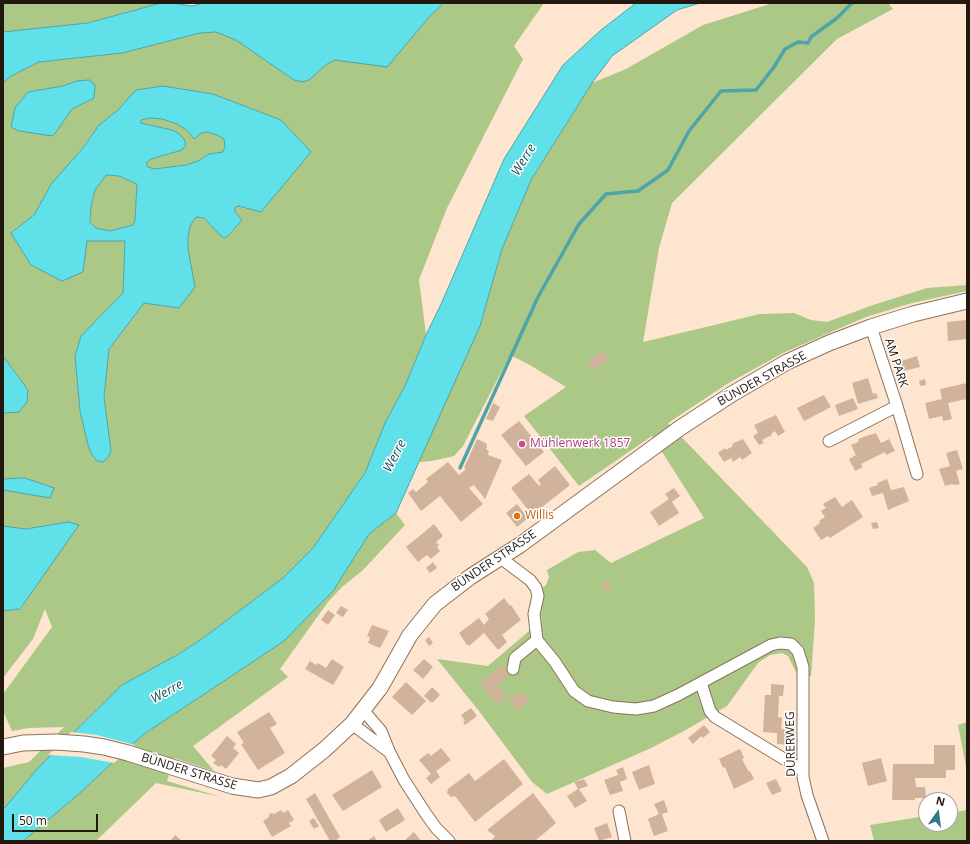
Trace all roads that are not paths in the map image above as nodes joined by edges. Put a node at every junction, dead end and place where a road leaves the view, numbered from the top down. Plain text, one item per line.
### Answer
1 (967, 301) edge
2 (871, 327) junction
3 (897, 406) junction
4 (829, 441) dead end
5 (917, 474) dead end
6 (501, 558) junction
7 (536, 640) junction
8 (513, 669) dead end
9 (700, 683) junction
10 (364, 710) junction
11 (352, 724) junction
12 (3, 747) edge
13 (388, 751) junction
14 (802, 770) junction
15 (619, 811) dead end
16 (449, 841) edge
17 (625, 841) edge
18 (823, 841) edge

1 - 2 main road, BÜNDER STRASSE
2 - 3 street, AM PARK
2 - 6 main road, BÜNDER STRASSE
3 - 4 street, AM PARK
3 - 5 street, AM PARK
6 - 7 street
6 - 10 main road, BÜNDER STRASSE
7 - 8 street
7 - 9 street
9 - 14 street
9 - 14 street, DÜRERWEG
10 - 11 main road, BÜNDER STRASSE
10 - 13 street
11 - 12 main road, BÜNDER STRASSE
11 - 13 street
13 - 16 street
14 - 18 street, DÜRERWEG
15 - 17 street

